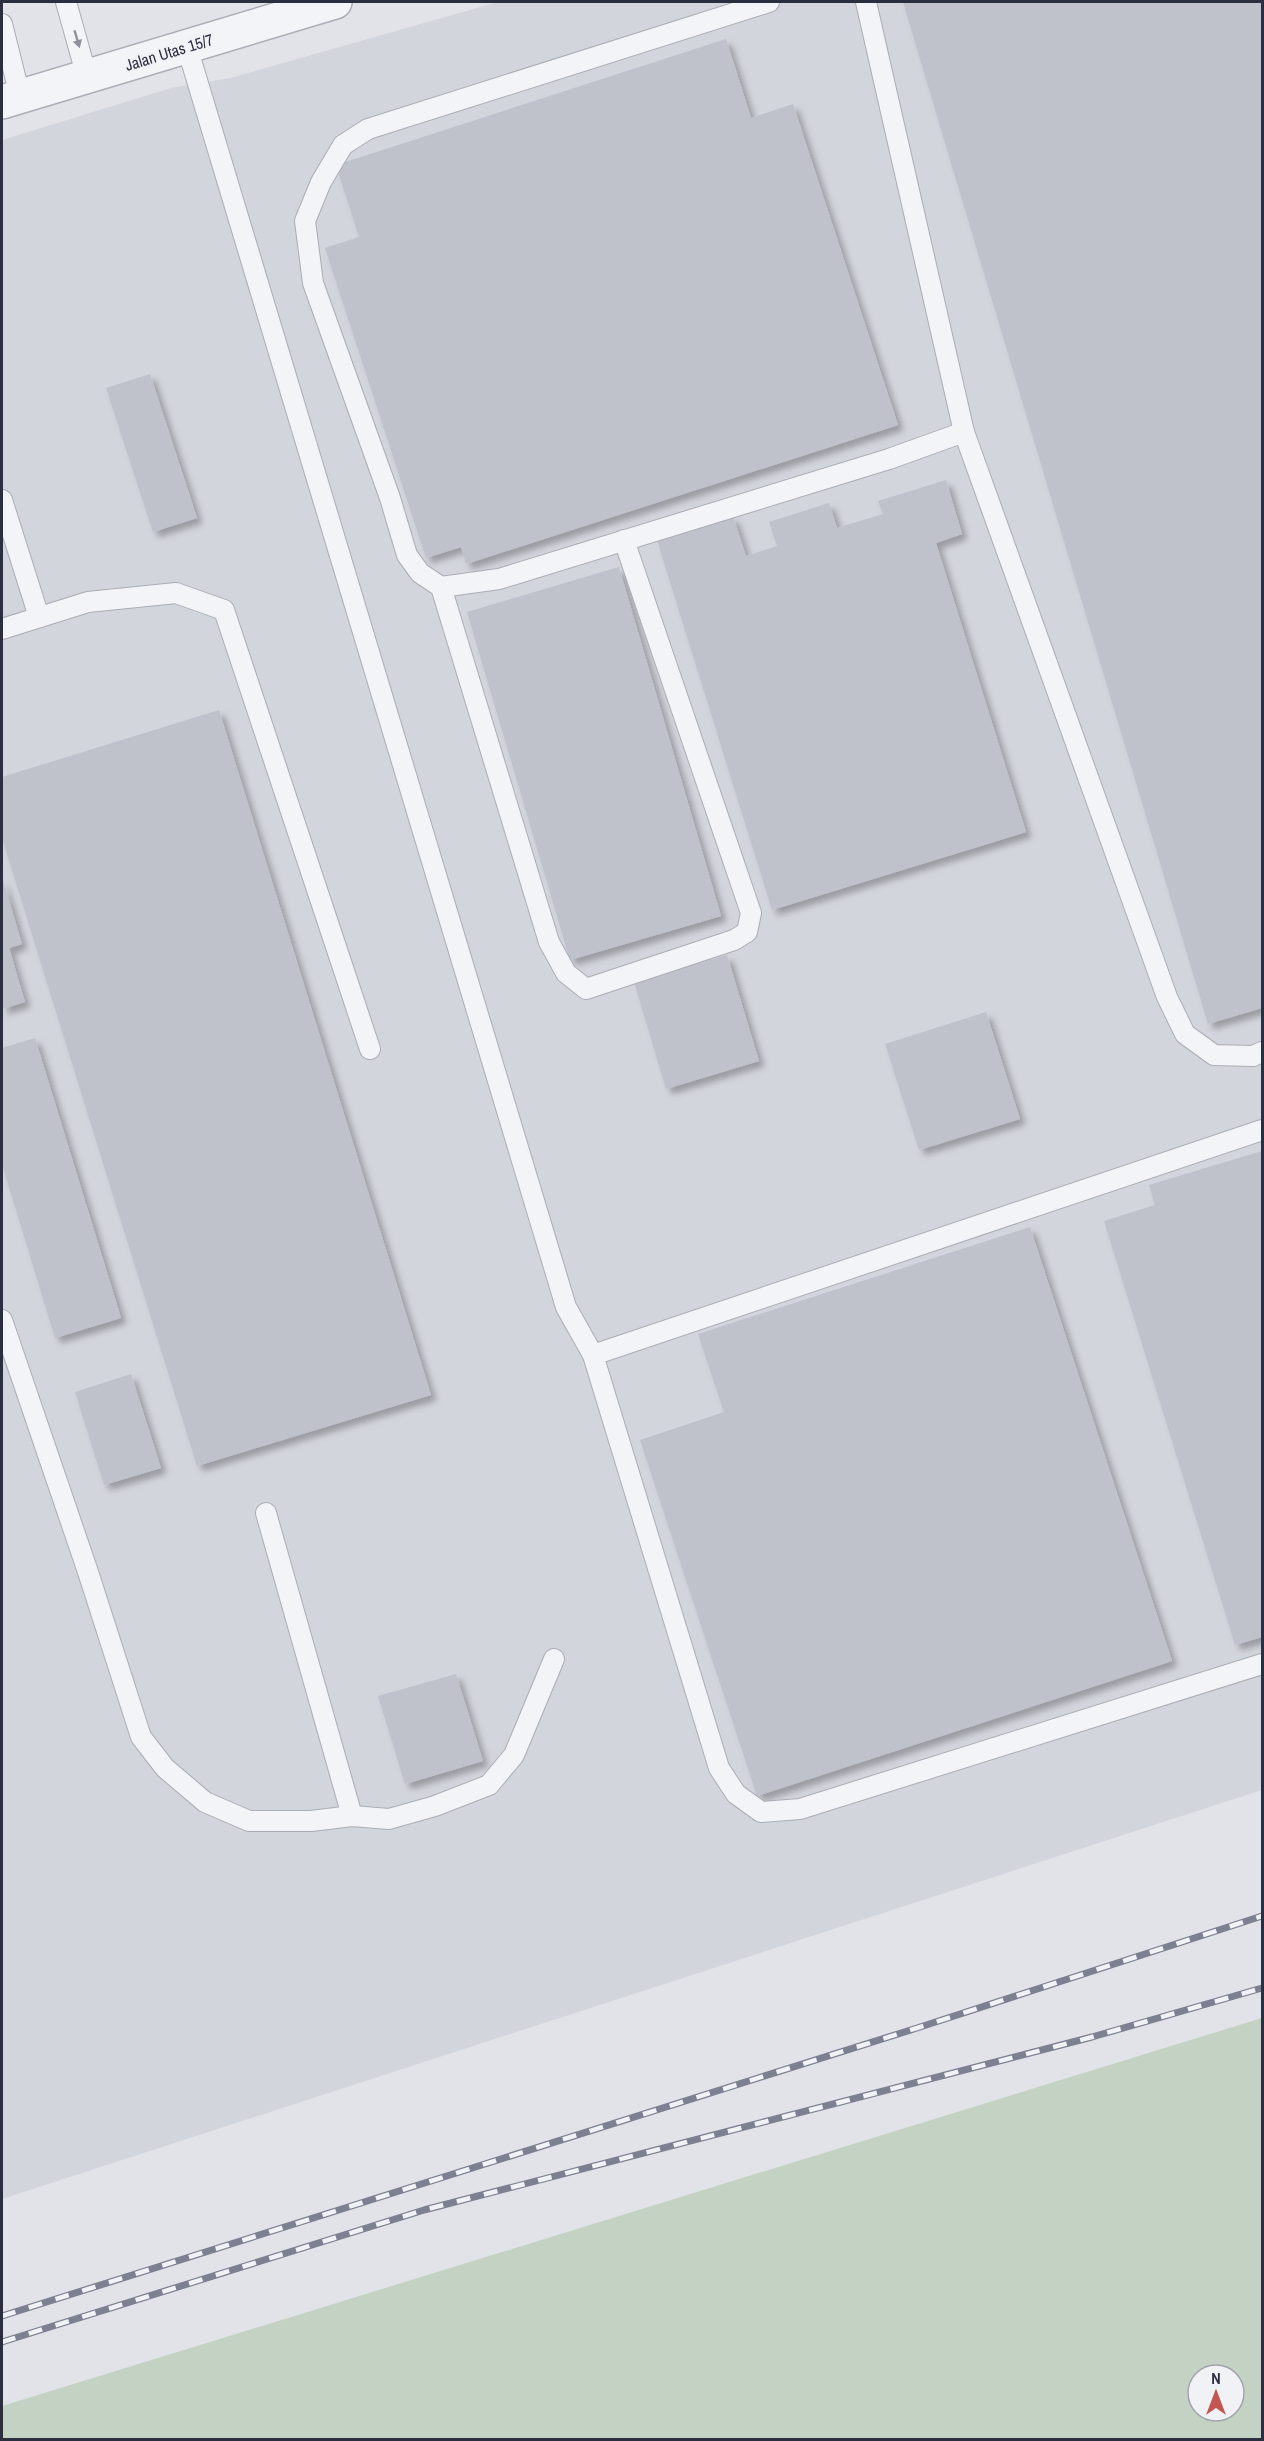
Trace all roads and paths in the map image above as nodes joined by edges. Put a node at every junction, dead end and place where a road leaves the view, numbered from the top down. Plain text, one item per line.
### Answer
1 (66, 2) edge
2 (335, 2) edge
3 (769, 2) edge
4 (867, 2) edge
5 (2, 24) edge
6 (187, 47) junction
7 (87, 76) junction
8 (11, 99) edge
9 (964, 432) junction
10 (2, 500) edge
11 (624, 540) junction
12 (441, 587) junction
13 (39, 617) junction
14 (2, 629) edge
15 (370, 1049) dead end
16 (1263, 1052) edge
17 (1263, 1130) edge
18 (2, 1320) edge
19 (593, 1355) junction
20 (266, 1513) dead end
21 (554, 1659) dead end
22 (1263, 1664) edge
23 (352, 1816) junction

1 -> 7 lane
2 - 6 street, Jalan Utas 15/7
3 - 12 lane
4 - 9 lane
5 - 8 lane
6 - 7 street, Jalan Utas 15/7
6 - 19 lane
7 - 8 street, Jalan Utas 15/7
9 - 11 lane
9 - 16 lane
10 - 13 lane
11 - 12 lane
11 - 12 lane
13 - 14 lane
13 - 15 lane
17 - 19 lane
18 - 23 lane
19 - 22 lane
20 - 23 lane
21 - 23 lane

